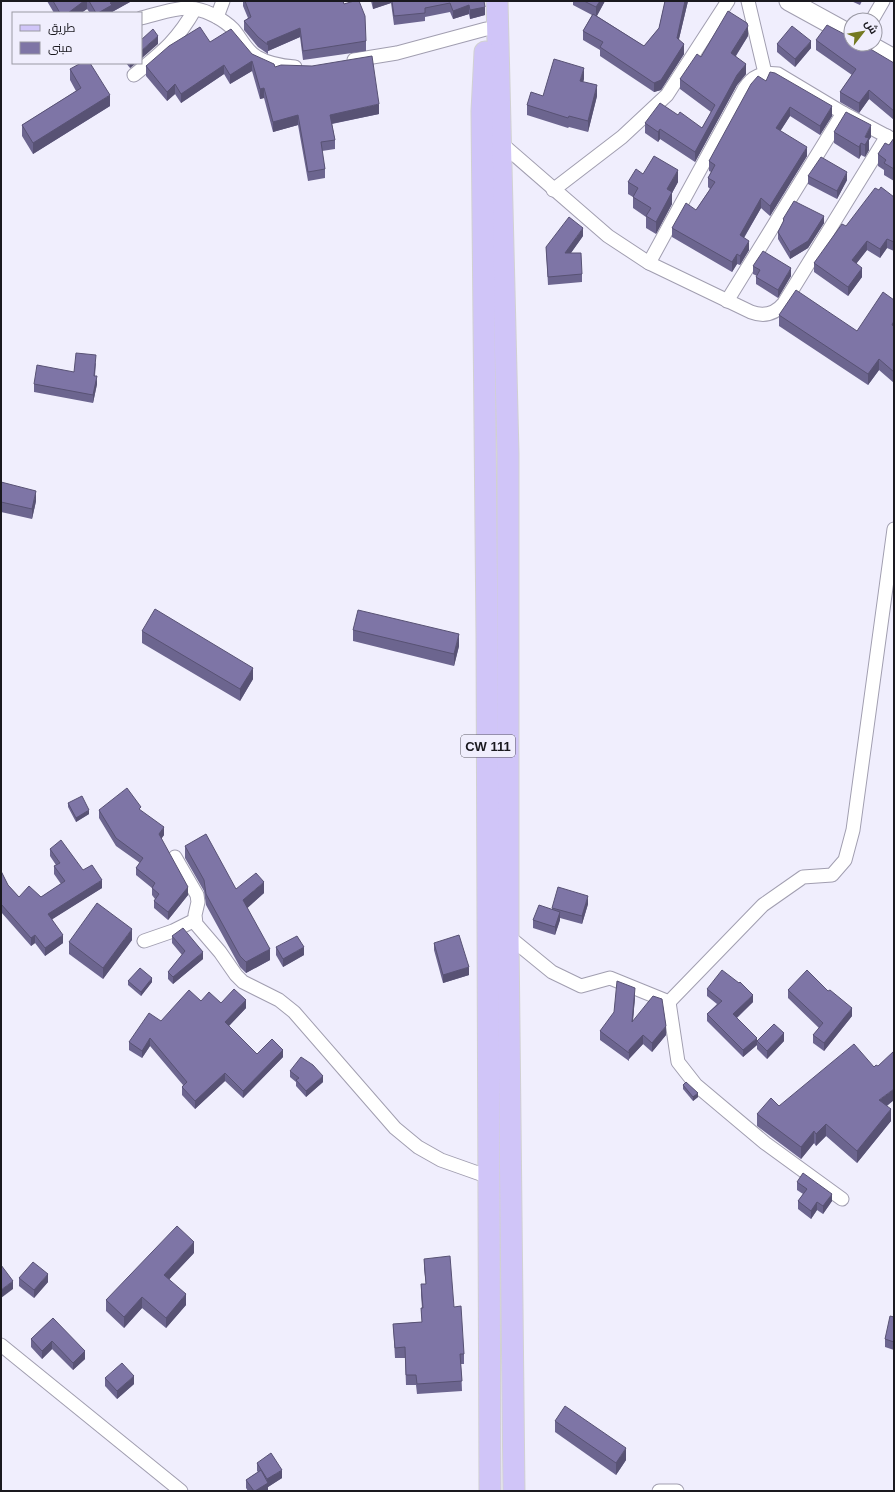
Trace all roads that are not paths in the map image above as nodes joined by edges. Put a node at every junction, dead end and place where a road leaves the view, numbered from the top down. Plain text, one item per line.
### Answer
1 (223, 1) edge
2 (486, 1) edge
3 (498, 1) edge
4 (728, 1) edge
5 (748, 1) edge
6 (789, 1) edge
7 (883, 1) edge
8 (196, 9) junction
9 (877, 12) edge
10 (217, 17) junction
11 (142, 18) edge
12 (486, 29) junction
13 (843, 31) edge
14 (881, 52) edge
15 (894, 59) edge
16 (343, 62) edge
17 (305, 67) edge
18 (765, 73) junction
19 (134, 75) dead end
20 (843, 113) junction
21 (890, 138) edge
22 (502, 144) junction
23 (553, 190) junction
24 (649, 262) junction
25 (727, 301) junction
26 (894, 530) edge
27 (174, 857) dead end
28 (195, 920) junction
29 (508, 936) junction
30 (144, 941) dead end
31 (669, 1002) junction
32 (489, 1177) junction
33 (842, 1199) dead end
34 (1, 1345) edge
35 (181, 1491) edge
36 (490, 1491) edge
37 (514, 1491) edge
38 (659, 1491) edge
39 (677, 1491) edge

1 - 10 street
2 - 12 main road, CW 111
3 - 22 main road, CW 111
4 - 23 street
5 - 18 street
6 - 13 street
7 - 9 street
8 - 10 street
8 - 11 street
8 - 19 street
10 - 17 street
12 - 16 street
12 - 32 main road, CW 111
14 - 15 street
18 - 20 street
18 - 24 street
20 - 21 street
20 - 25 street
21 - 25 street
22 - 23 street
22 - 29 main road, CW 111
23 - 24 street
24 - 25 street
26 - 31 street
27 - 28 street
28 - 30 street
28 - 32 street
29 - 31 street
29 - 37 main road, CW 111
31 - 33 street
32 - 36 main road, CW 111
34 - 35 street
38 - 39 street

